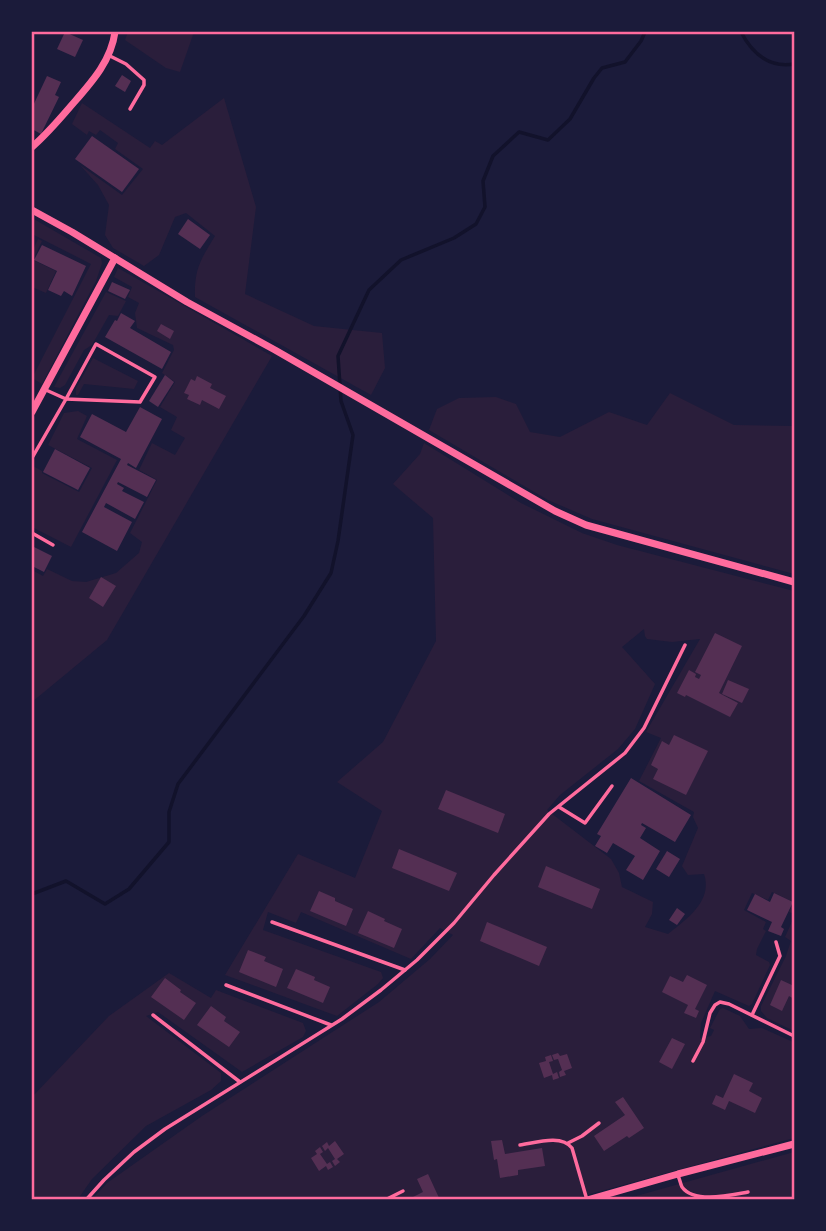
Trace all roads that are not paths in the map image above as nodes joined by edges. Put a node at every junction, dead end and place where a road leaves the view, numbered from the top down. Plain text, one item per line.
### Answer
1 (115, 32) edge
2 (108, 55) junction
3 (130, 109) dead end
4 (32, 147) edge
5 (32, 210) edge
6 (115, 258) junction
7 (44, 389) junction
8 (66, 399) junction
9 (32, 412) edge
10 (32, 458) edge
11 (32, 533) edge
12 (53, 545) dead end
13 (794, 582) edge
14 (685, 645) dead end
15 (612, 786) dead end
16 (559, 807) junction
17 (272, 922) dead end
18 (776, 942) dead end
19 (405, 970) junction
20 (226, 985) dead end
21 (153, 1015) dead end
22 (752, 1015) junction
23 (331, 1026) junction
24 (794, 1036) edge
25 (693, 1061) dead end
26 (240, 1082) junction
27 (599, 1123) dead end
28 (568, 1143) junction
29 (520, 1144) dead end
30 (794, 1144) edge
31 (678, 1174) junction
32 (403, 1191) dead end
33 (748, 1192) dead end
34 (90, 1194) junction
35 (86, 1199) edge
36 (95, 1199) edge
37 (385, 1199) edge
38 (587, 1199) edge

1 - 2 street
2 - 3 lane
2 - 4 street
5 - 6 street
6 - 7 street
6 - 13 street
7 - 8 lane
7 - 9 street
8 - 8 lane
8 - 10 lane
11 - 12 lane
14 - 16 lane
15 - 16 lane
16 - 19 lane
17 - 19 lane
18 - 22 lane
19 - 23 lane
20 - 23 lane
21 - 26 lane
22 - 24 lane
22 - 25 lane
23 - 26 lane
26 - 34 lane
27 - 28 lane
28 - 29 lane
28 - 38 lane
30 - 31 street
31 - 33 lane
31 - 38 street
32 - 37 lane
34 - 35 lane
34 - 36 lane

